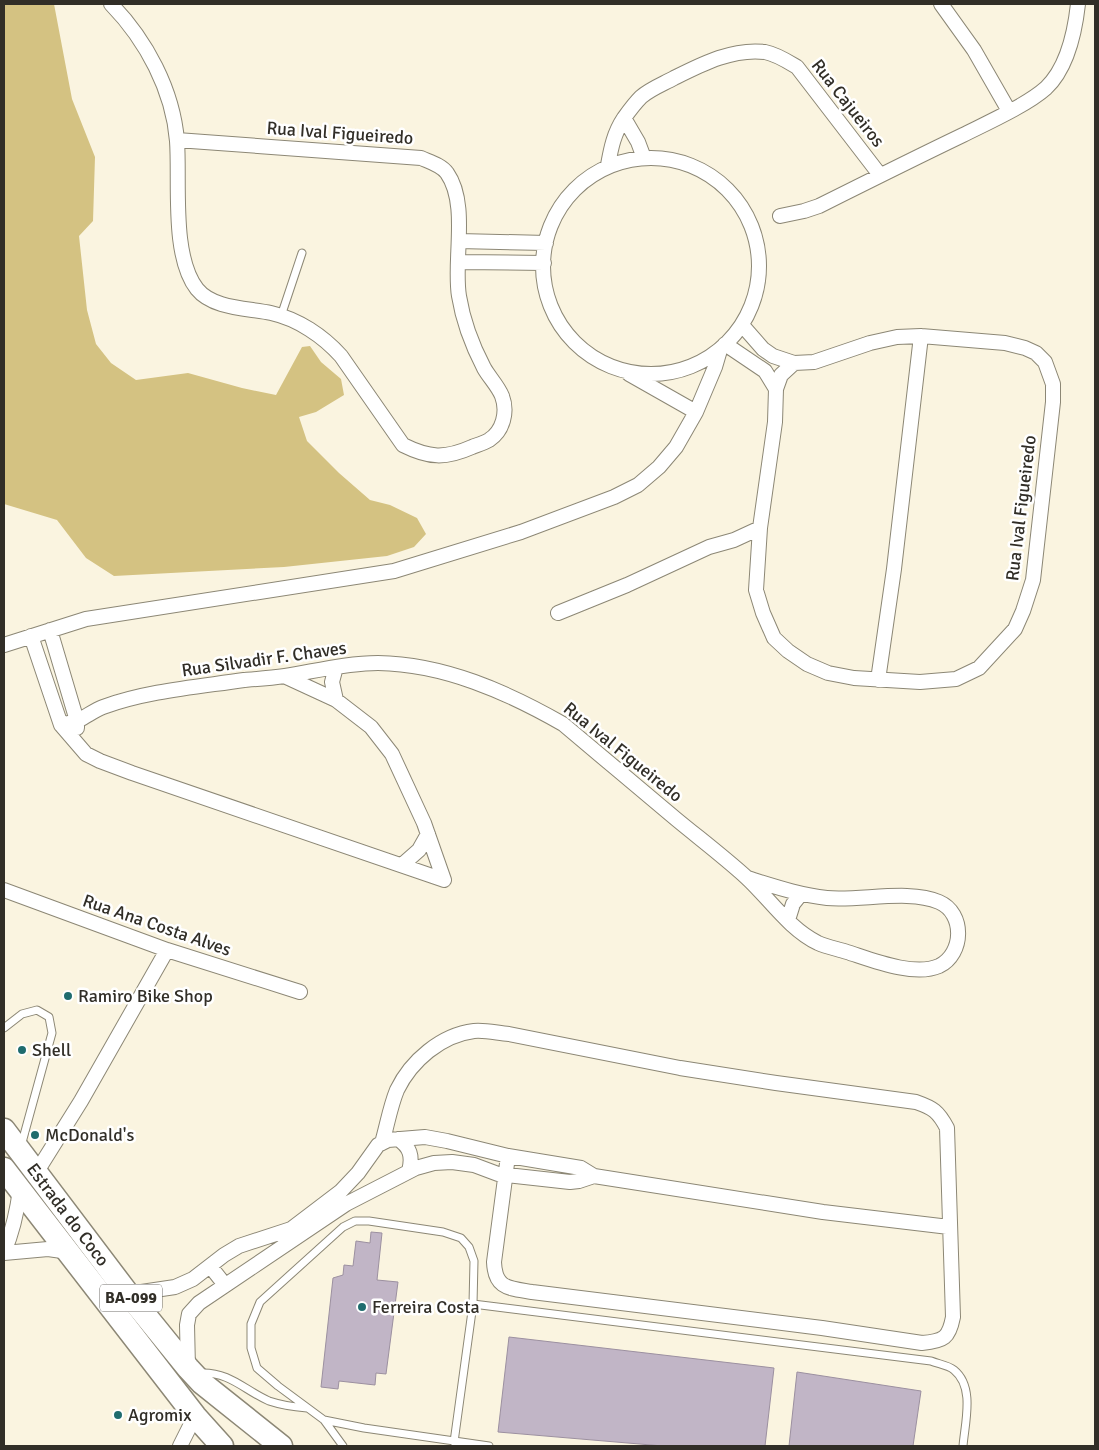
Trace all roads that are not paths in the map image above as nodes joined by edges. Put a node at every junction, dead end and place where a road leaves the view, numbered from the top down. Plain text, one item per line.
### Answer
1 (111, 4) edge
2 (942, 4) edge
3 (1078, 4) edge
4 (1009, 111) junction
5 (624, 118) junction
6 (177, 140) junction
7 (644, 158) junction
8 (608, 165) junction
9 (880, 175) junction
10 (780, 216) dead end
11 (459, 241) junction
12 (546, 243) junction
13 (302, 253) dead end
14 (459, 262) junction
15 (544, 263) junction
16 (281, 316) junction
17 (742, 324) junction
18 (921, 336) junction
19 (723, 347) junction
20 (794, 363) junction
21 (625, 371) junction
22 (776, 389) junction
23 (696, 412) junction
24 (760, 528) junction
25 (734, 540) junction
26 (759, 549) junction
27 (558, 613) dead end
28 (50, 630) junction
29 (31, 636) junction
30 (4, 645) edge
31 (336, 667) junction
32 (434, 671) joint
33 (284, 676) junction
34 (878, 680) junction
35 (336, 700) junction
36 (72, 704) junction
37 (102, 707) junction
38 (56, 708) junction
39 (77, 721) junction
40 (61, 725) junction
41 (77, 744) junction
42 (428, 834) junction
43 (402, 865) junction
44 (747, 878) junction
45 (4, 890) edge
46 (801, 894) junction
47 (788, 920) junction
48 (167, 950) junction
49 (300, 992) dead end
50 (4, 1028) edge
51 (4, 1130) edge
52 (398, 1138) junction
53 (382, 1142) junction
54 (20, 1151) junction
55 (508, 1156) junction
56 (4, 1169) edge
57 (409, 1171) junction
58 (36, 1173) junction
59 (505, 1174) junction
60 (356, 1175) junction
61 (594, 1176) junction
62 (20, 1190) junction
63 (368, 1192) junction
64 (949, 1226) junction
65 (4, 1252) edge
66 (69, 1252) junction
67 (210, 1266) junction
68 (225, 1286) junction
69 (128, 1294) junction
70 (473, 1304) junction
71 (191, 1371) junction
72 (308, 1408) junction
73 (195, 1416) junction
74 (324, 1420) junction
75 (454, 1442) junction
76 (180, 1446) edge
77 (222, 1446) edge
78 (281, 1446) edge
79 (343, 1446) edge
80 (488, 1446) edge
81 (963, 1446) edge

1 - 6 street, Rua Ival Figueiredo
2 - 4 street
3 - 4 street
4 - 9 street
5 - 7 street
5 - 8 street, Rua Cajueiros
5 - 9 street, Rua Cajueiros
6 - 11 street, Rua Ival Figueiredo
6 - 16 street, Rua Ival Figueiredo
7 - 8 street
7 - 17 street
8 - 12 street
9 - 10 street
11 - 12 street
11 - 14 street, Rua Ival Figueiredo
12 - 15 street
13 - 16 lane
14 - 15 street
14 - 16 street, Rua Ival Figueiredo
15 - 21 street
17 - 19 street
17 - 20 street, Rua Ival Figueiredo
18 - 20 street, Rua Ival Figueiredo
18 - 34 street
18 - 34 street, Rua Ival Figueiredo
19 - 21 street
19 - 22 street
19 - 23 street
20 - 22 street
21 - 23 street
22 - 24 street, Rua Ival Figueiredo
23 - 28 street
24 - 25 street
24 - 26 street, Rua Ival Figueiredo
25 - 26 street
25 - 27 street
26 - 34 street, Rua Ival Figueiredo
28 - 29 street
28 - 36 street
29 - 30 street
29 - 38 street
31 - 32 street, Rua Silvadir F. Chaves
31 - 33 street, Rua Silvadir F. Chaves
31 - 35 street
32 - 44 street, Rua Ival Figueiredo
33 - 35 street
33 - 37 street, Rua Silvadir F. Chaves
35 - 42 street
36 - 37 street, Rua Silvadir F. Chaves
36 - 38 street, Rua Silvadir F. Chaves
36 - 39 street
37 - 39 street, Rua Silvadir F. Chaves
38 - 40 street
39 - 40 street, Rua Silvadir F. Chaves
39 - 41 street
40 - 41 street
41 - 43 street
42 - 43 street
42 - 43 street
44 - 46 street, Rua Ival Figueiredo
44 - 47 street, Rua Ival Figueiredo
45 - 48 street, Rua Ana Costa Alves
46 - 47 street
46 - 47 street, Rua Ival Figueiredo
48 - 49 street, Rua Ana Costa Alves
48 - 58 street
50 - 54 lane
51 - 54 highway, Estrada do Coco / BA-099
52 - 53 street
52 - 55 street
52 - 57 street
53 - 60 street
53 - 64 street
54 - 58 highway, Estrada do Coco / BA-099
55 - 59 street
55 - 61 street
56 - 62 highway, Estrada do Coco / BA-099
57 - 59 street
57 - 63 street
58 - 69 highway, Estrada do Coco / BA-099
59 - 61 street
59 - 64 street
60 - 63 street
60 - 67 street
61 - 64 street
62 - 65 street
62 - 66 highway, Estrada do Coco / BA-099
63 - 68 street
65 - 66 street
66 - 73 highway, Estrada do Coco / BA-099
67 - 68 street
67 - 69 street
68 - 71 street
69 - 71 highway, Estrada do Coco / BA-099
70 - 72 lane
70 - 75 lane
70 - 81 lane
71 - 72 lane
71 - 78 highway, Estrada do Coco / BA-099
72 - 74 lane
73 - 76 street
73 - 77 highway, Estrada do Coco / BA-099
74 - 75 lane
74 - 79 lane
75 - 80 lane

